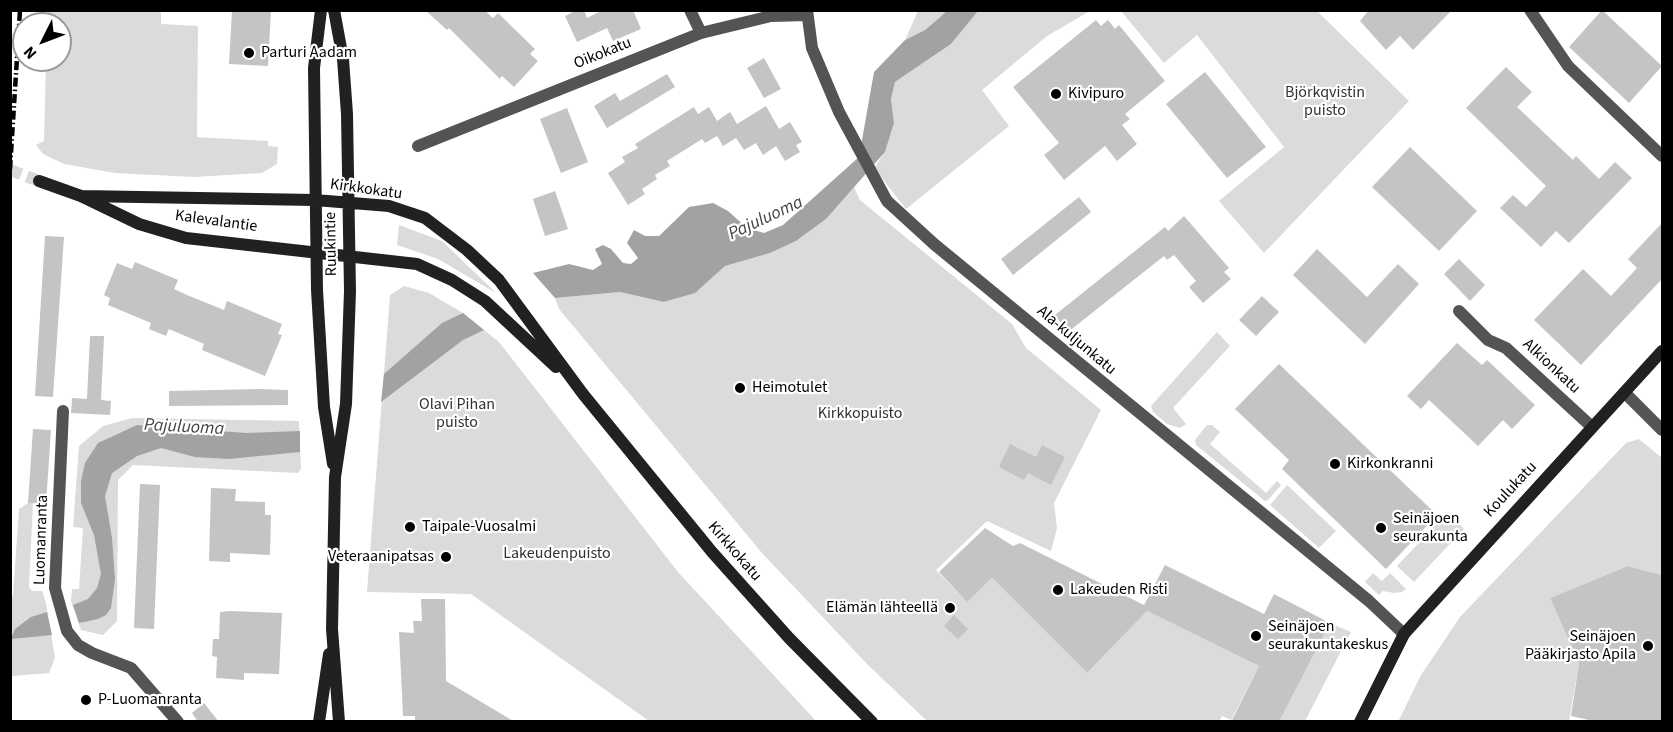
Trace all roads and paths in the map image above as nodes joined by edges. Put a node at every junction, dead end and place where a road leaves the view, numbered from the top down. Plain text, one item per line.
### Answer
1 (321, 10) edge
2 (334, 10) edge
3 (690, 10) edge
4 (1530, 10) edge
5 (807, 13) edge
6 (701, 33) junction
7 (418, 146) dead end
8 (1662, 156) edge
9 (39, 181) tunnel mouth
10 (81, 196) junction
11 (315, 200) junction
12 (348, 203) junction
13 (317, 252) junction
14 (349, 257) junction
15 (1459, 311) dead end
16 (1662, 351) edge
17 (1625, 393) junction
18 (583, 394) junction
19 (63, 411) dead end
20 (1592, 427) junction
21 (1662, 429) edge
22 (335, 477) junction
23 (332, 629) junction
24 (1404, 634) junction
25 (178, 722) edge
26 (319, 722) edge
27 (339, 722) edge
28 (872, 722) edge
29 (1360, 722) edge

1 - 11 main road, Ruukintie
2 - 12 main road, Ruukintie
3 - 6 street
4 - 8 street
5 - 6 street, Oikokatu
5 - 24 street, Ala-kuljunkatu
6 - 7 street, Oikokatu
9 - 10 main road, Kalevalantie
10 - 11 main road, Kalevalantie
10 - 13 main road, Kalevalantie
11 - 12 main road, Kirkkokatu
11 - 13 main road, Ruukintie
12 - 14 main road, Ruukintie
12 - 18 main road, Kirkkokatu
13 - 14 main road, Kirkkokatu
13 - 22 main road, Ruukintie
14 - 18 main road, Kirkkokatu
14 - 22 main road, Ruukintie
15 - 20 street, Alkionkatu
16 - 17 main road, Koulukatu
17 - 20 main road, Koulukatu
17 - 21 street
18 - 28 main road, Kirkkokatu
19 - 25 street, Luomanranta
20 - 24 main road, Koulukatu
22 - 23 main road, Ruukintie
23 - 26 main road, Ruukintie
23 - 27 main road, Ruukintie
24 - 29 main road, Koulukatu

